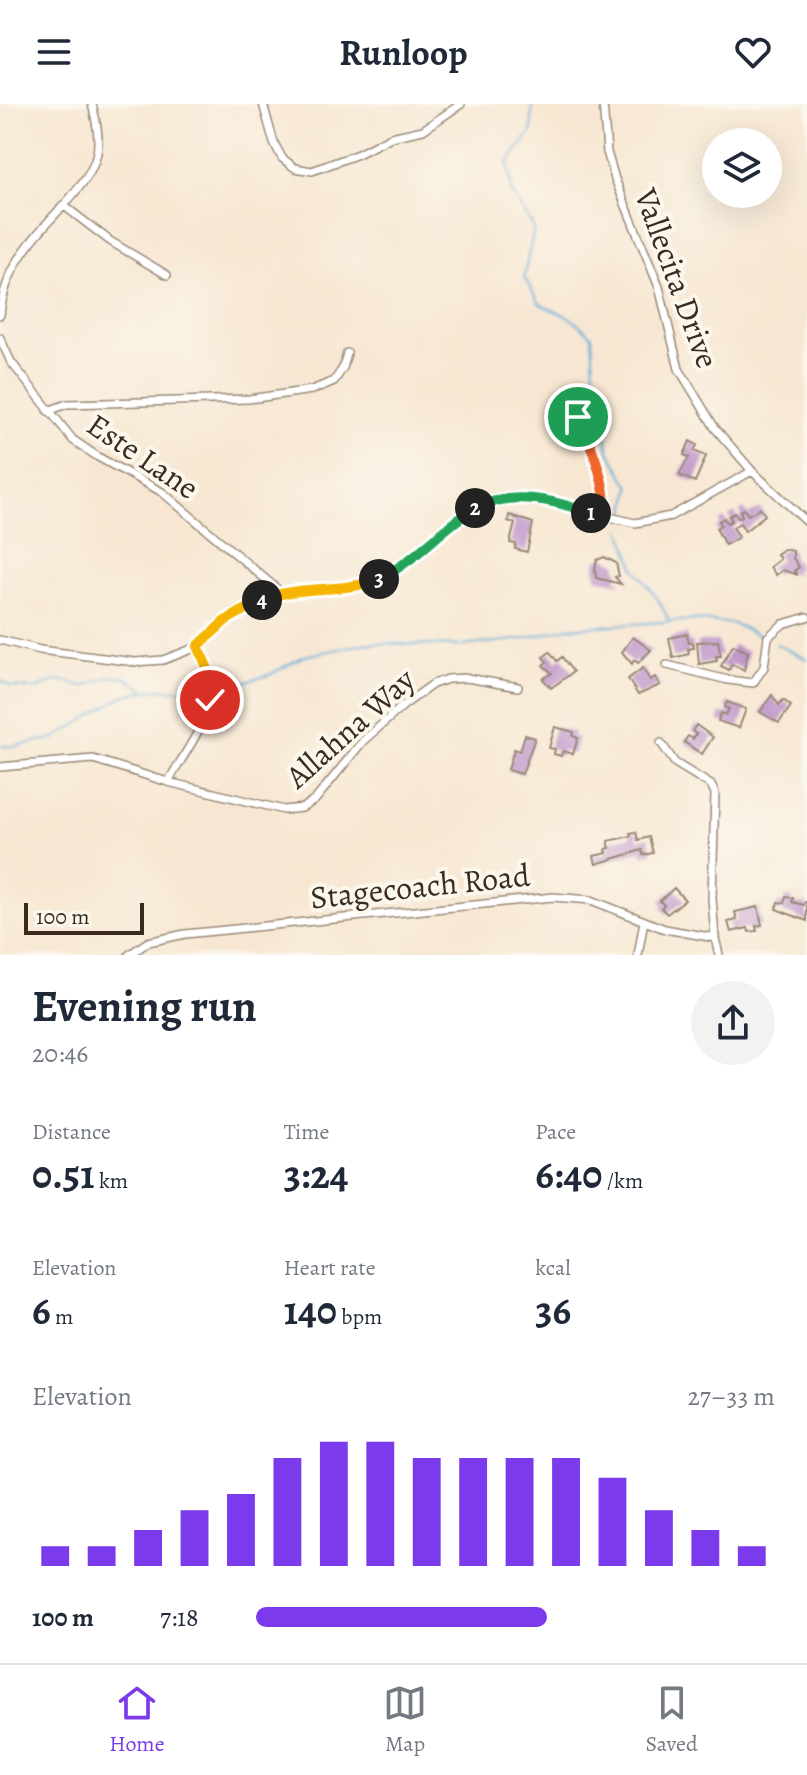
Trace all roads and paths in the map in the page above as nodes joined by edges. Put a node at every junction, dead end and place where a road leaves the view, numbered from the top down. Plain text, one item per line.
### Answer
1 (92, 104) edge
2 (263, 104) edge
3 (461, 104) edge
4 (603, 104) edge
5 (63, 205) junction
6 (167, 275) dead end
7 (0, 315) edge
8 (0, 338) edge
9 (347, 353) dead end
10 (48, 411) junction
11 (578, 417) dead end
12 (752, 471) junction
13 (605, 518) junction
14 (807, 522) edge
15 (282, 593) junction
16 (807, 617) edge
17 (0, 640) edge
18 (198, 646) junction
19 (667, 665) dead end
20 (518, 687) dead end
21 (661, 743) dead end
22 (0, 767) edge
23 (168, 782) junction
24 (644, 921) junction
25 (715, 938) junction
26 (129, 955) edge
27 (638, 955) edge
28 (719, 955) edge

1 - 5 street
2 - 3 street
4 - 12 street, Vallecita Drive
5 - 6 street
5 - 7 street
8 - 10 street, Este Lane
9 - 10 street
10 - 15 street, Este Lane
11 - 13 street
12 - 13 street
12 - 14 street, Vallecita Drive
13 - 15 street
15 - 18 street
16 - 19 street
17 - 18 street
18 - 23 street
20 - 23 street, Allahna Way
21 - 25 street
22 - 23 street
24 - 25 street, Stagecoach Road
24 - 26 street, Stagecoach Road
24 - 27 street
25 - 28 street

